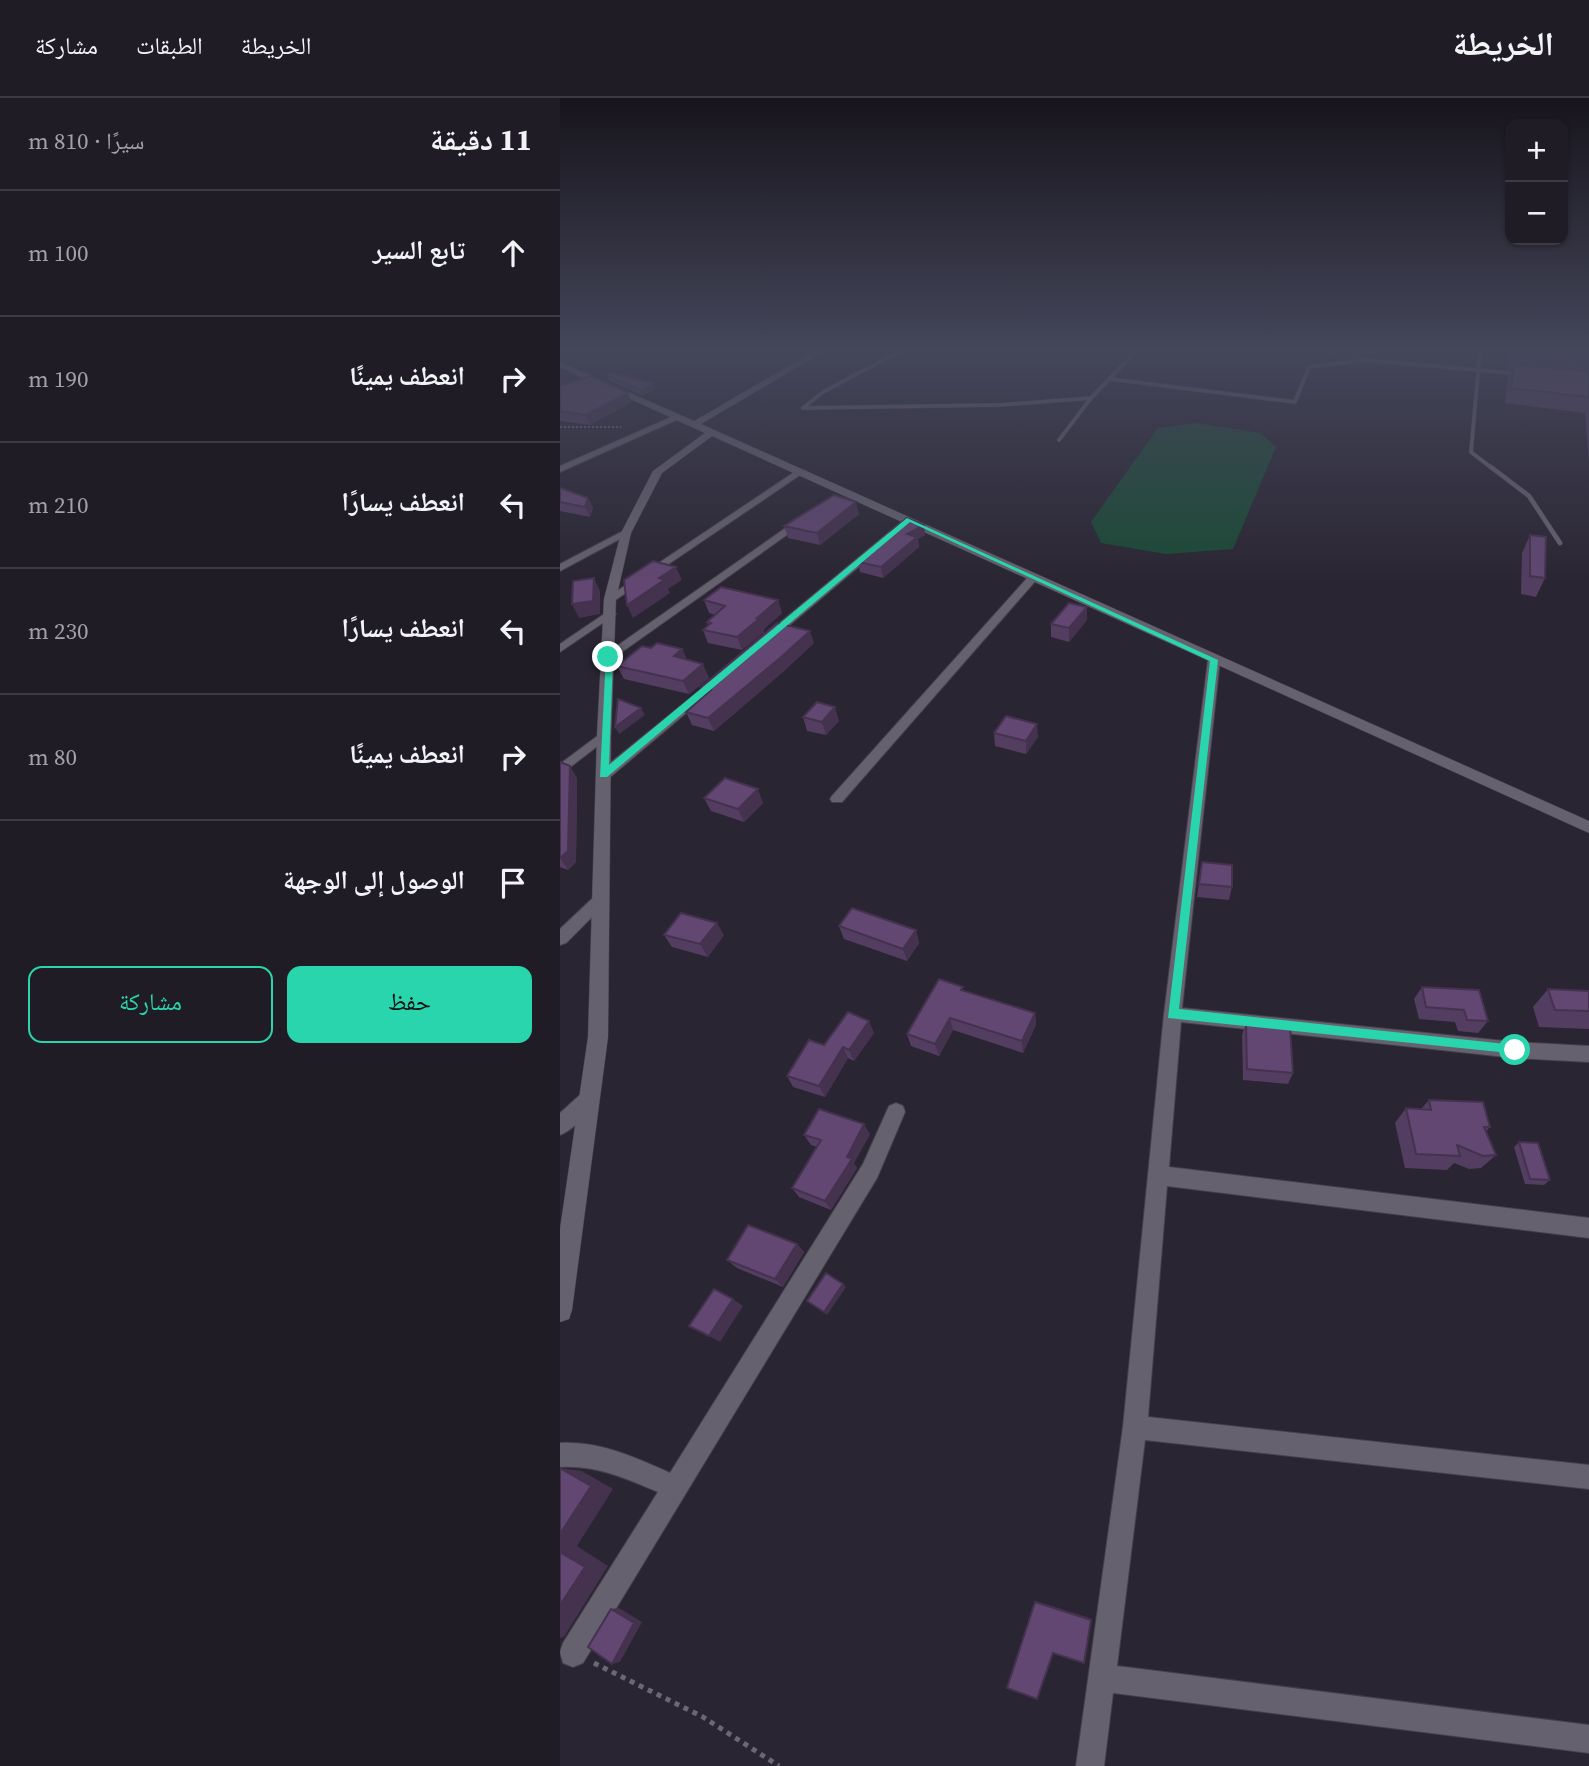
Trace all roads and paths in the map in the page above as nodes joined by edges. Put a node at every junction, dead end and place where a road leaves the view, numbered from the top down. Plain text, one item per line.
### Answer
1 (578, 428) edge
2 (655, 428) edge
3 (704, 428) edge
4 (1068, 428) edge
5 (1473, 428) edge
6 (648, 431) junction
7 (713, 431) junction
8 (1059, 439) dead end
9 (560, 469) edge
10 (802, 471) junction
11 (845, 491) junction
12 (834, 498) edge
13 (811, 514) edge
14 (910, 519) junction
15 (626, 533) junction
16 (1560, 543) dead end
17 (560, 568) edge
18 (1033, 578) junction
19 (611, 606) junction
20 (762, 643) edge
21 (560, 649) edge
22 (608, 657) junction
23 (1214, 660) junction
24 (730, 669) edge
25 (604, 735) junction
26 (560, 771) edge
27 (604, 775) junction
28 (836, 799) dead end
29 (1589, 827) edge
30 (601, 899) junction
31 (560, 939) edge
32 (1173, 1014) junction
33 (1589, 1054) edge
34 (588, 1099) junction
35 (896, 1112) dead end
36 (560, 1126) edge
37 (1157, 1175) junction
38 (1589, 1228) edge
39 (560, 1310) edge
40 (1135, 1427) junction
41 (560, 1454) edge
42 (1589, 1477) edge
43 (674, 1488) junction
44 (573, 1653) joint
45 (1101, 1678) junction
46 (1589, 1739) edge
47 (779, 1766) edge
48 (1090, 1766) edge

1 - 6 path
2 - 6 street
3 - 7 street
4 - 8 lane
5 - 16 lane
6 - 9 street
7 - 10 street
7 - 15 street
10 - 11 street
10 - 19 street
11 - 12 street
11 - 14 street
13 - 22 street
14 - 18 street
14 - 20 street
15 - 17 street
15 - 19 street
18 - 23 street
18 - 28 street
19 - 21 street
19 - 22 street
22 - 25 street
23 - 29 street
23 - 32 street
24 - 27 street
25 - 26 street
25 - 27 street
27 - 30 street
30 - 31 street
30 - 34 street
32 - 33 street
32 - 37 street
34 - 36 street
34 - 39 street
35 - 43 street
37 - 38 street
37 - 40 street
40 - 42 street
40 - 45 street
41 - 43 street
43 - 44 street
44 - 47 path
45 - 46 street
45 - 48 street

